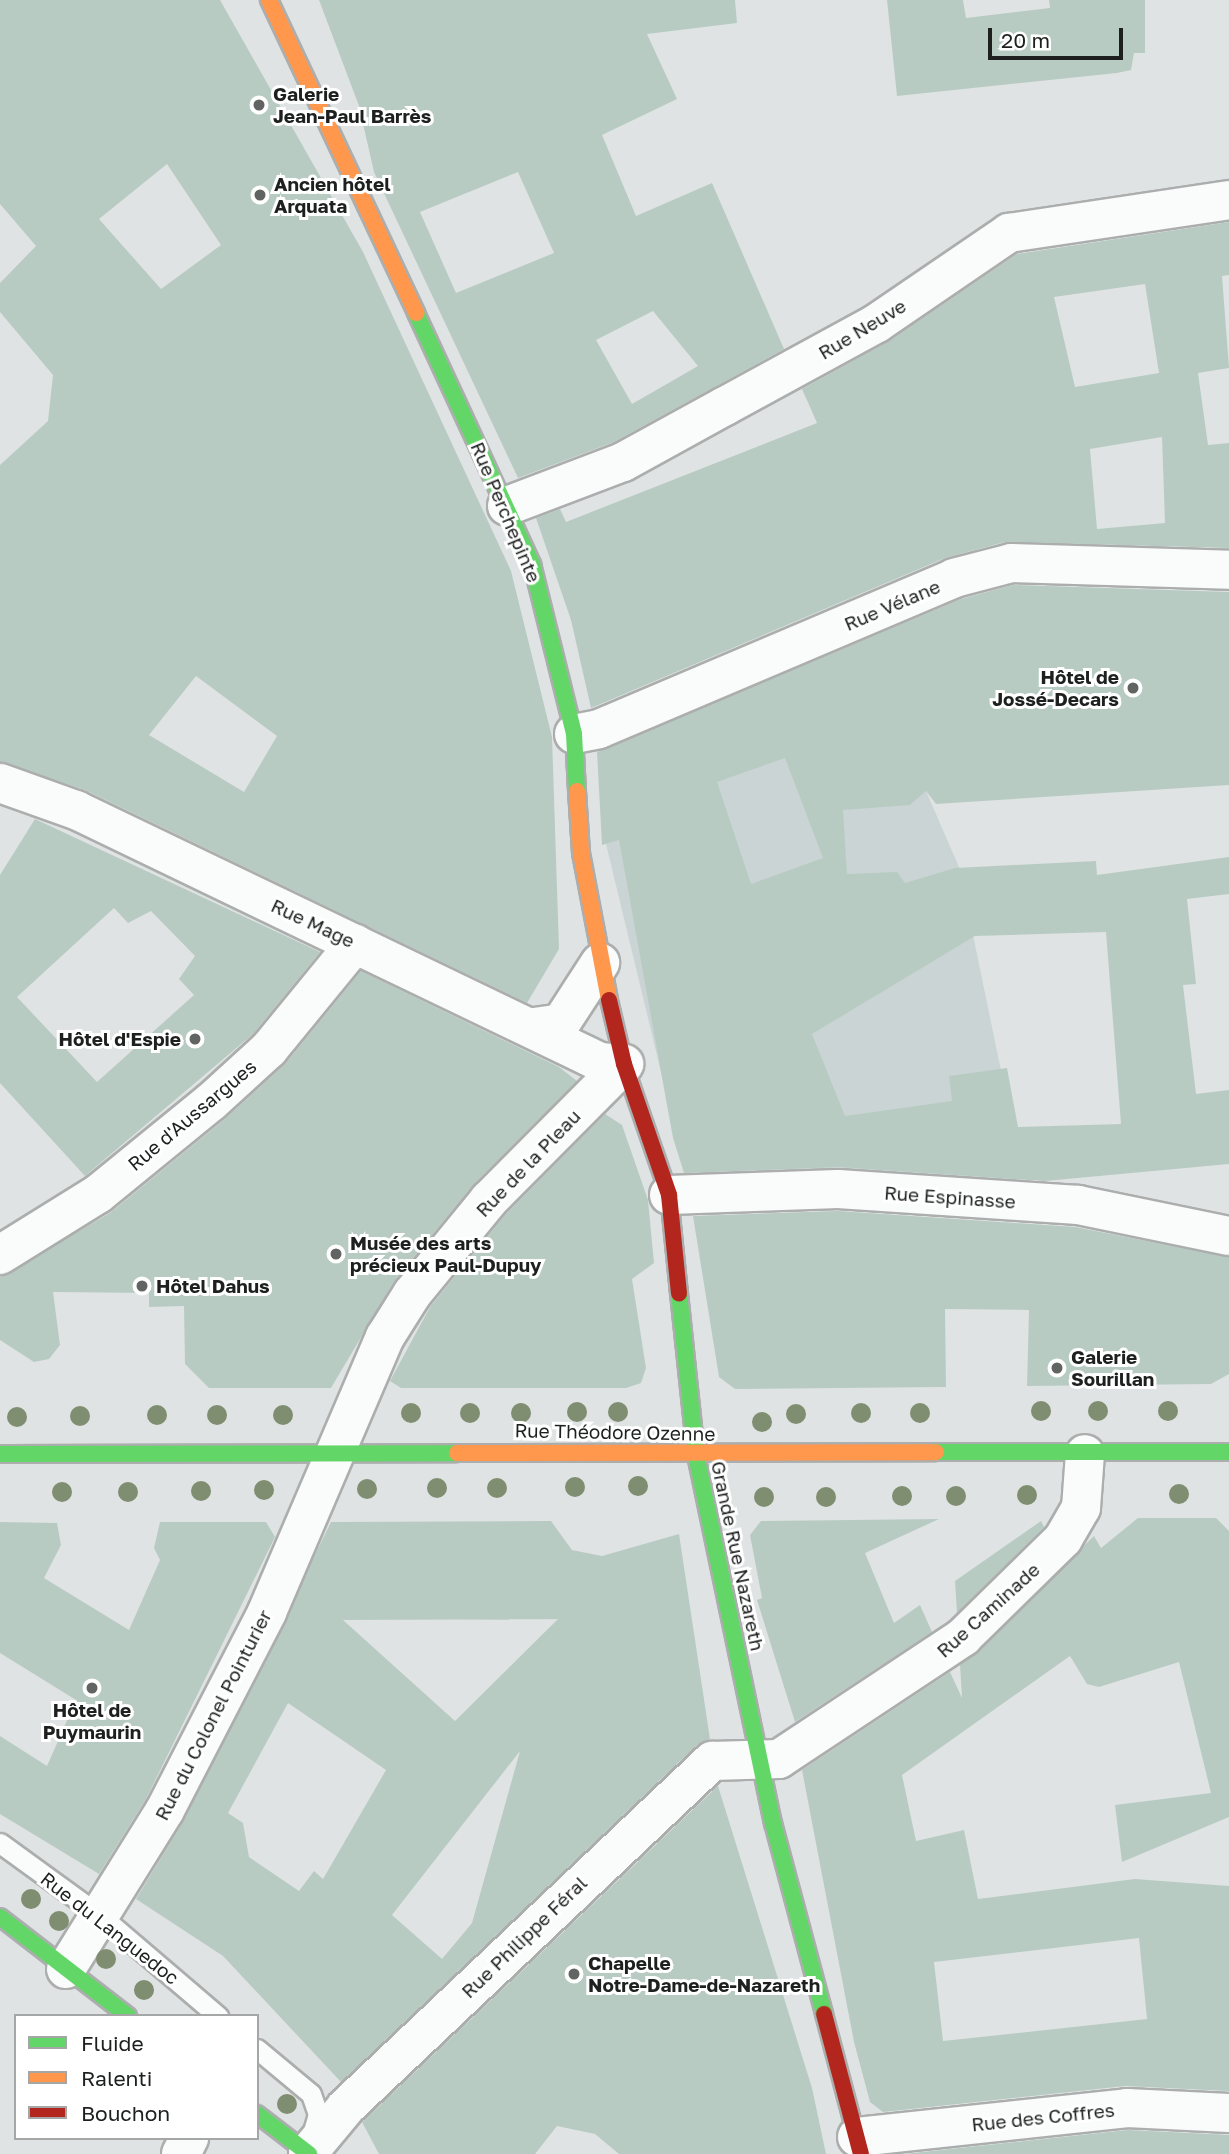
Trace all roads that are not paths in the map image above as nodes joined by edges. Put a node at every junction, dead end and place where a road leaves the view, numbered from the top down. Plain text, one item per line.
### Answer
1 (269, 0) edge
2 (1229, 200) edge
3 (506, 506) junction
4 (1229, 570) edge
5 (574, 734) junction
6 (0, 783) edge
7 (355, 944) junction
8 (600, 963) junction
9 (534, 1027) junction
10 (624, 1065) junction
11 (669, 1195) junction
12 (1229, 1236) edge
13 (0, 1255) edge
14 (339, 1450) junction
15 (1229, 1452) edge
16 (0, 1454) edge
17 (1085, 1454) junction
18 (695, 1455) junction
19 (760, 1763) junction
20 (0, 1843) edge
21 (0, 1917) edge
22 (103, 1917) junction
23 (66, 1969) junction
24 (125, 2014) edge
25 (216, 2014) edge
26 (259, 2051) edge
27 (1229, 2113) edge
28 (259, 2116) edge
29 (859, 2146) edge
30 (308, 2153) edge

1 - 3 street, Rue Perchepinte
2 - 3 street, Rue Neuve
3 - 5 street, Rue Perchepinte
4 - 5 street, Rue Vélane
5 - 8 street, Rue Perchepinte
6 - 7 street, Rue Mage
7 - 9 street, Rue Mage
7 - 13 street, Rue d'Aussargues
8 - 9 street
8 - 10 street, Grande Rue Nazareth
9 - 10 street, Rue Mage
10 - 11 street, Grande Rue Nazareth
10 - 14 street, Rue de la Pleau
11 - 12 street, Rue Espinasse
11 - 18 street, Grande Rue Nazareth
14 - 16 street, Rue Théodore Ozenne
14 - 18 street, Rue Théodore Ozenne
14 - 22 street, Rue du Colonel Pointurier
15 - 17 street, Rue Théodore Ozenne
17 - 18 street, Rue Théodore Ozenne
17 - 19 street, Rue Caminade
18 - 19 street, Grande Rue Nazareth
19 - 29 street, Grande Rue Nazareth
19 - 30 street, Rue Philippe Féral
20 - 22 lane, Rue du Languedoc
21 - 23 street
22 - 23 street, Rue du Colonel Pointurier
22 - 25 lane, Rue du Languedoc
23 - 24 street
26 - 30 lane
27 - 29 street, Rue des Coffres
28 - 30 street

